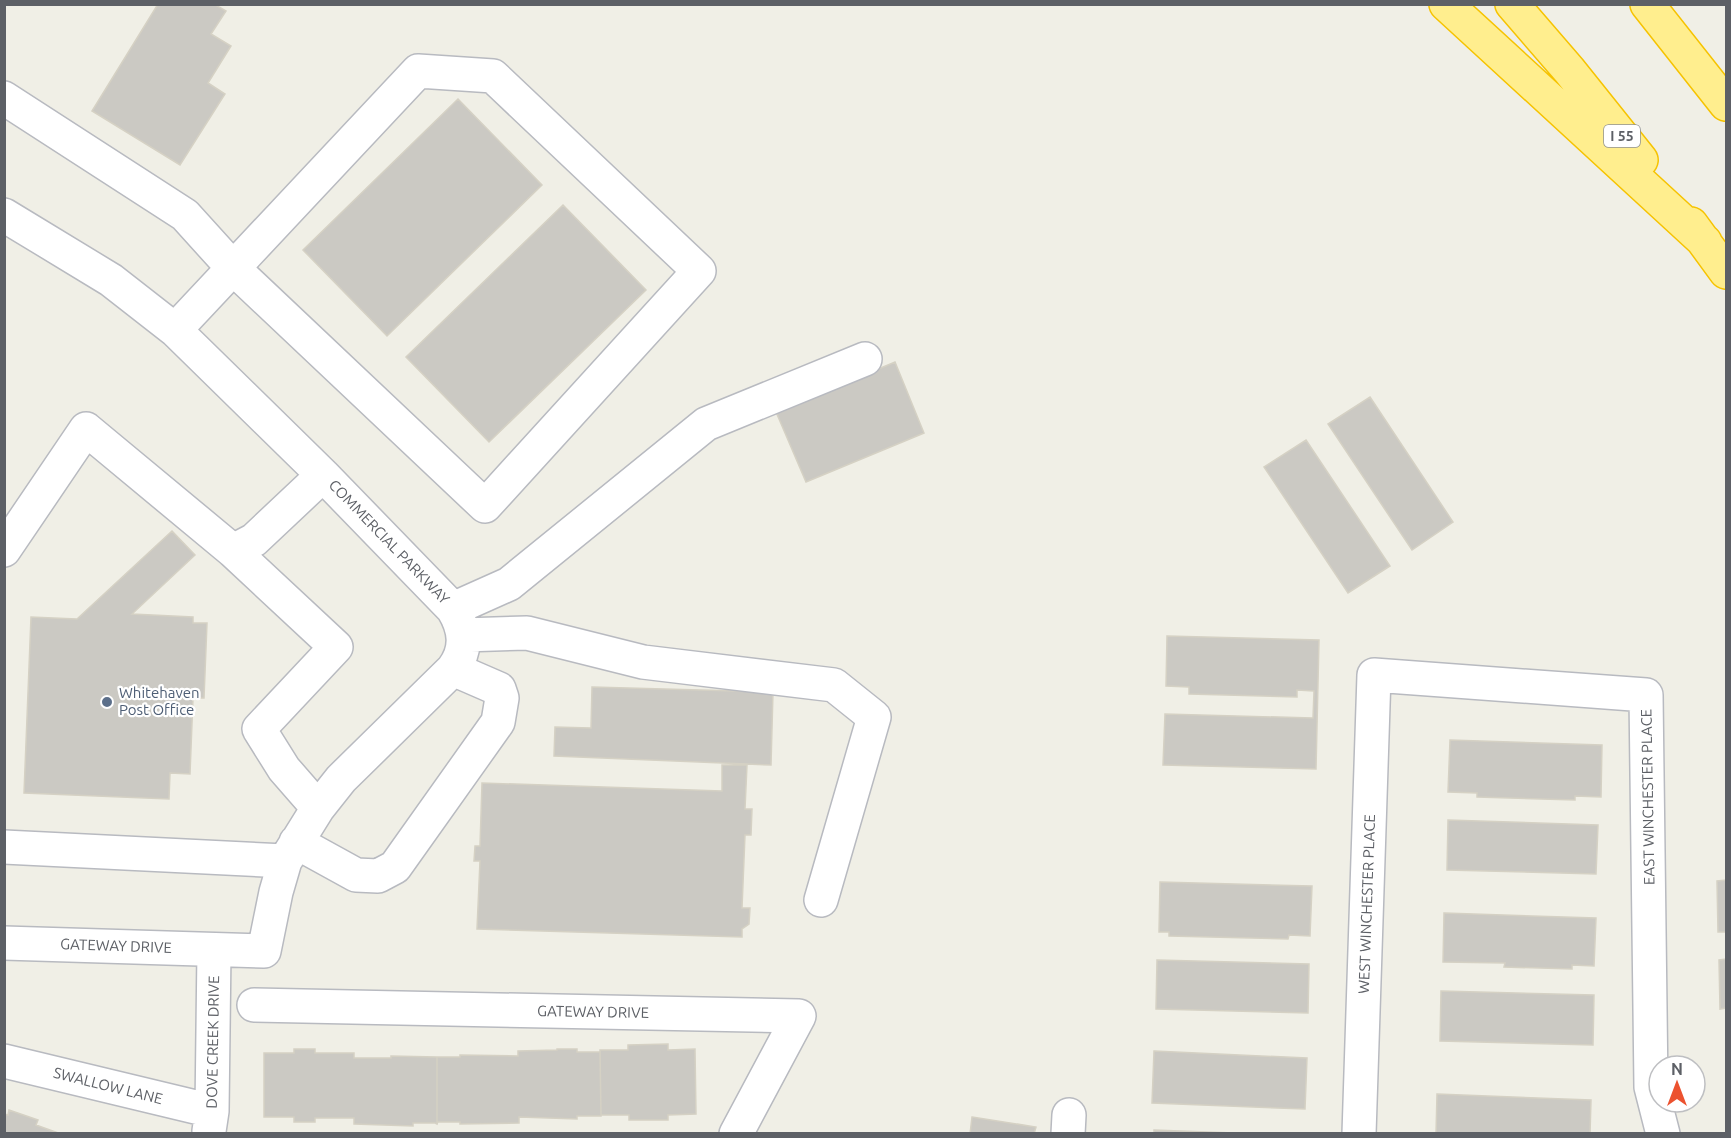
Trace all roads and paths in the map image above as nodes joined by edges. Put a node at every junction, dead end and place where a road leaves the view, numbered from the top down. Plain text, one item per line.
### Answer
1 (1446, 4) edge
2 (1512, 4) edge
3 (1647, 4) edge
4 (4, 98) edge
5 (1726, 104) edge
6 (4, 215) edge
7 (1705, 242) junction
8 (233, 268) junction
9 (1726, 272) edge
10 (175, 330) junction
11 (865, 359) dead end
12 (324, 475) junction
13 (4, 550) edge
14 (233, 550) junction
15 (458, 622) junction
16 (453, 669) junction
17 (1374, 675) joint
18 (318, 808) junction
19 (4, 847) edge
20 (291, 851) junction
21 (821, 900) dead end
22 (4, 943) edge
23 (214, 950) junction
24 (254, 1005) dead end
25 (4, 1061) edge
26 (211, 1122) edge
27 (736, 1134) edge
28 (1359, 1134) edge
29 (1663, 1134) edge

1 - 7 highway
2 - 7 highway, I 55
3 - 5 highway
4 - 8 street
6 - 10 street, COMMERCIAL PARKWAY
7 - 9 highway, I 55
8 - 8 street
8 - 10 street
10 - 12 street, COMMERCIAL PARKWAY
11 - 15 street
12 - 14 street
12 - 15 street, COMMERCIAL PARKWAY
13 - 14 street
14 - 18 street
15 - 16 street
15 - 21 street
16 - 18 street
16 - 20 street
17 - 28 street, WEST WINCHESTER PLACE
17 - 29 street, EAST WINCHESTER PLACE
18 - 20 street
19 - 20 street
20 - 23 street, GATEWAY DRIVE
22 - 23 street, GATEWAY DRIVE
23 - 26 street, DOVE CREEK DRIVE
24 - 27 street, GATEWAY DRIVE
25 - 26 street, SWALLOW LANE

